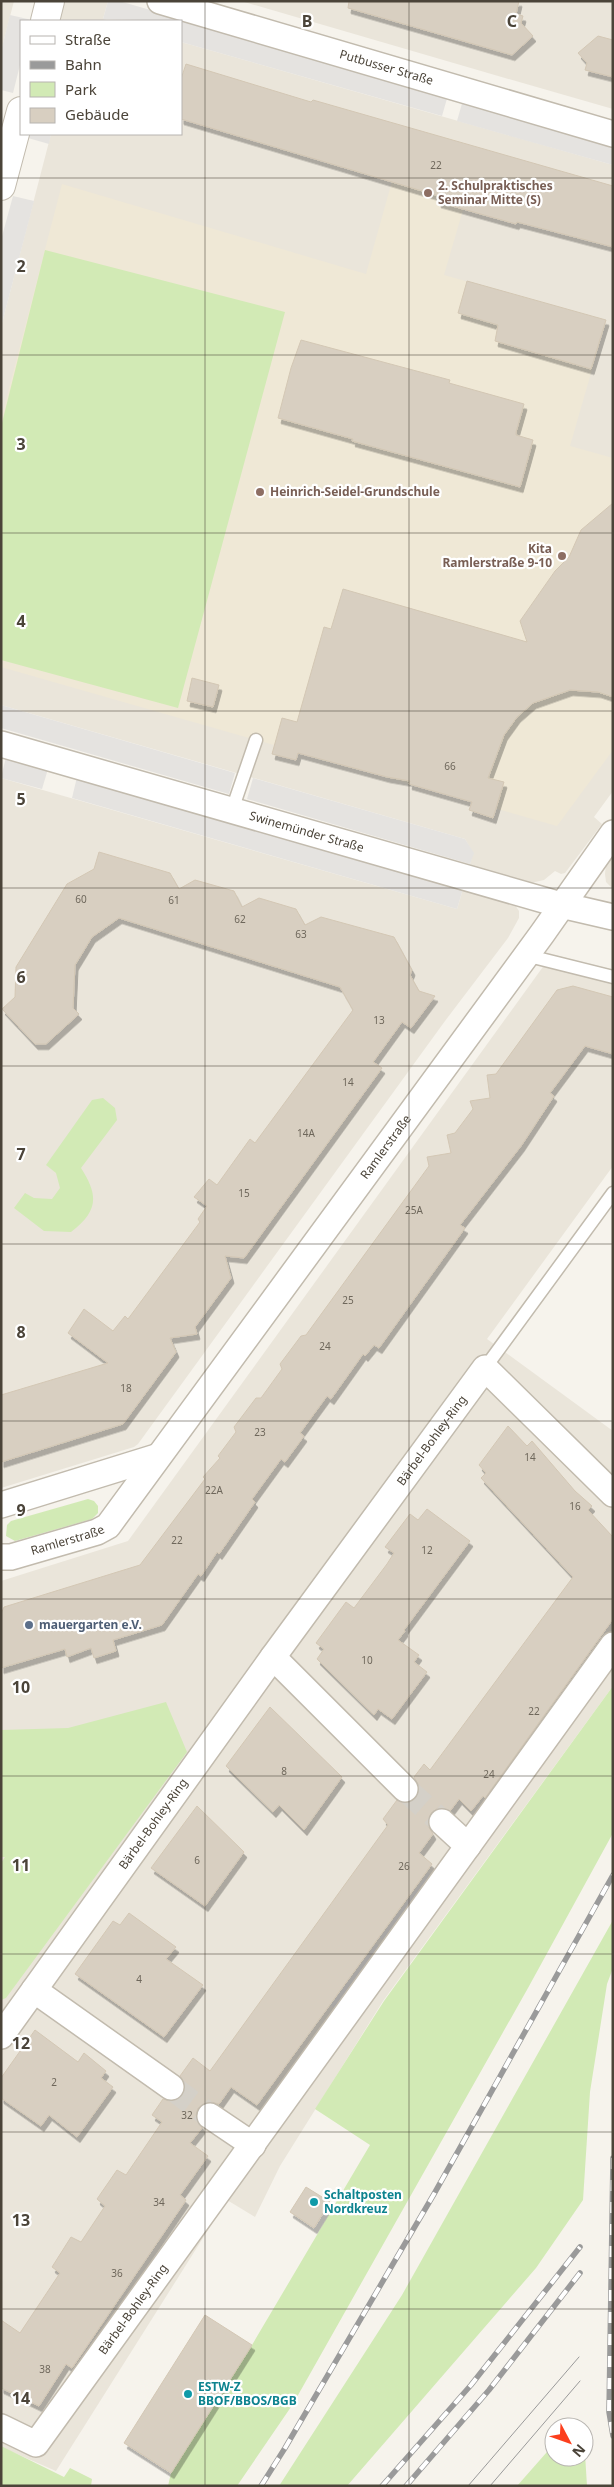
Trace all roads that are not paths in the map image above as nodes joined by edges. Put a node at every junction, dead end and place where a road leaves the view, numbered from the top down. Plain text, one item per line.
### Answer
1 (50, 1) edge
2 (160, 1) edge
3 (45, 20) edge
4 (20, 115) edge
5 (613, 134) edge
6 (1, 186) edge
7 (256, 740) dead end
8 (1, 744) edge
9 (232, 810) junction
10 (613, 833) edge
11 (561, 905) junction
12 (613, 917) edge
13 (526, 955) junction
14 (613, 977) edge
15 (613, 1193) edge
16 (485, 1368) junction
17 (156, 1457) junction
18 (613, 1494) edge
19 (1, 1505) edge
20 (1, 1557) edge
21 (613, 1645) edge
22 (273, 1657) junction
23 (406, 1789) tunnel mouth
24 (442, 1822) tunnel mouth
25 (468, 1846) junction
26 (34, 1990) junction
27 (1, 2036) edge
28 (172, 2087) tunnel mouth
29 (210, 2116) tunnel mouth
30 (253, 2145) junction
31 (1, 2427) edge

1 - 3 street
2 - 5 street, Putbusser Straße
4 - 6 street
7 - 9 lane
8 - 9 street, Swinemünder Straße
9 - 11 street, Swinemünder Straße
10 - 11 street, Ramlerstraße
11 - 12 street, Swinemünder Straße
11 - 13 street, Ramlerstraße
13 - 14 lane
13 - 17 street, Ramlerstraße
15 - 16 lane
16 - 18 street
16 - 22 street, Bärbel-Bohley-Ring
17 - 19 street
17 - 20 street, Ramlerstraße
21 - 25 street, Bärbel-Bohley-Ring
22 - 23 street
22 - 26 street, Bärbel-Bohley-Ring
24 - 25 street
25 - 30 street, Bärbel-Bohley-Ring
26 - 27 street, Bärbel-Bohley-Ring
26 - 28 street
29 - 30 street
30 - 31 street, Bärbel-Bohley-Ring

